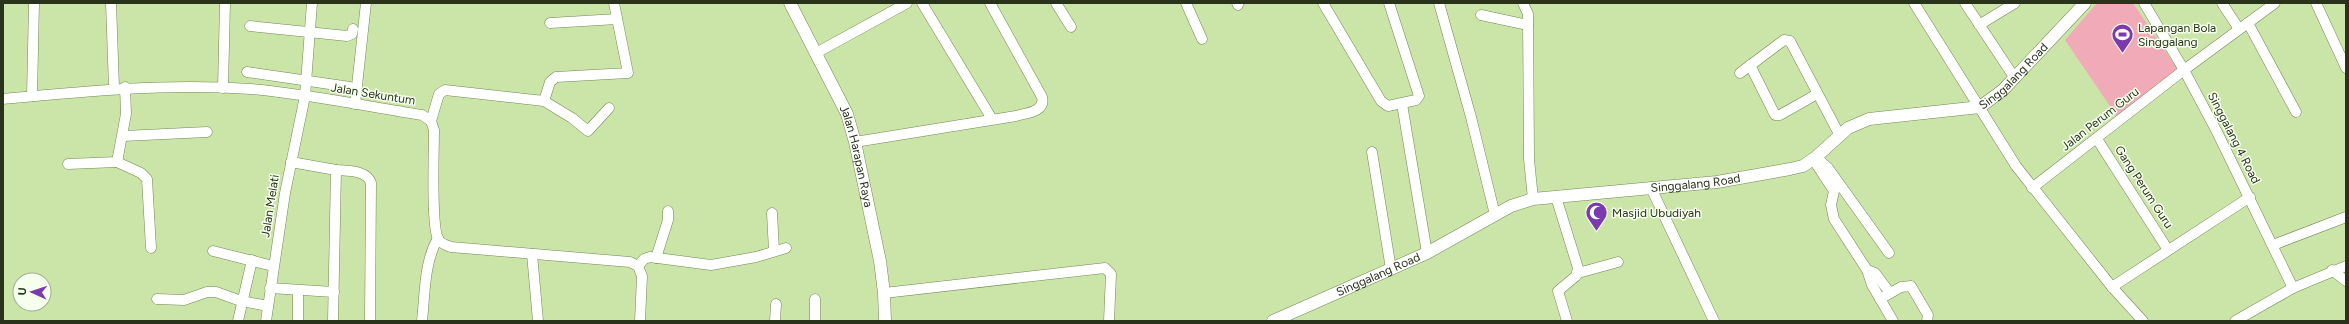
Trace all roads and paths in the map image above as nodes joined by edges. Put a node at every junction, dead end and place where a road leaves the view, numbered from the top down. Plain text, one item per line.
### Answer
1 (34, 3) edge
2 (111, 3) edge
3 (225, 3) edge
4 (312, 3) edge
5 (366, 3) edge
6 (614, 3) edge
7 (790, 3) edge
8 (907, 3) edge
9 (922, 3) edge
10 (990, 3) edge
11 (1056, 3) edge
12 (1186, 3) edge
13 (1323, 3) edge
14 (1389, 3) edge
15 (1438, 3) edge
16 (1523, 3) edge
17 (1914, 3) edge
18 (1965, 3) edge
19 (2015, 3) edge
20 (2085, 3) edge
21 (2144, 3) edge
22 (2222, 3) edge
23 (2275, 3) edge
24 (2316, 3) edge
25 (1481, 15) dead end
26 (617, 19) junction
27 (550, 23) dead end
28 (2248, 23) junction
29 (1528, 25) junction
30 (1979, 25) junction
31 (250, 26) dead end
32 (1071, 27) dead end
33 (353, 29) dead end
34 (2239, 29) junction
35 (310, 31) junction
36 (1202, 39) dead end
37 (816, 53) junction
38 (1750, 66) junction
39 (2346, 68) edge
40 (2184, 70) junction
41 (247, 72) dead end
42 (1740, 73) dead end
43 (2014, 77) junction
44 (306, 80) junction
45 (125, 87) junction
46 (350, 87) dead end
47 (114, 88) junction
48 (223, 88) junction
49 (1817, 94) junction
50 (32, 96) junction
51 (305, 96) junction
52 (3, 99) edge
53 (544, 101) junction
54 (355, 104) junction
55 (1402, 104) junction
56 (1980, 107) junction
57 (609, 108) dead end
58 (2296, 112) dead end
59 (992, 119) junction
60 (431, 121) junction
61 (207, 132) dead end
62 (1839, 134) junction
63 (123, 136) junction
64 (2097, 138) junction
65 (855, 142) junction
66 (1372, 152) dead end
67 (1815, 158) junction
68 (118, 162) junction
69 (291, 162) junction
70 (68, 164) dead end
71 (336, 170) junction
72 (2032, 188) junction
73 (1652, 190) junction
74 (1556, 197) junction
75 (2250, 197) junction
76 (1534, 199) junction
77 (668, 211) dead end
78 (772, 214) dead end
79 (1494, 215) junction
80 (2346, 217) edge
81 (438, 238) junction
82 (2273, 245) junction
83 (151, 248) dead end
84 (786, 248) dead end
85 (2168, 250) junction
86 (214, 251) dead end
87 (774, 251) junction
88 (1428, 253) junction
89 (1889, 253) dead end
90 (532, 254) junction
91 (656, 258) junction
92 (252, 260) junction
93 (1618, 262) dead end
94 (273, 266) junction
95 (638, 266) junction
96 (2346, 266) edge
97 (1391, 270) junction
98 (1867, 270) junction
99 (2332, 270) junction
100 (1578, 273) junction
101 (2346, 280) edge
102 (2112, 287) junction
103 (270, 288) junction
104 (2293, 288) junction
105 (298, 291) junction
106 (334, 292) junction
107 (884, 293) junction
108 (1890, 293) junction
109 (157, 299) dead end
110 (816, 299) dead end
111 (1880, 299) junction
112 (241, 301) junction
113 (776, 304) dead end
114 (268, 306) junction
115 (238, 321) edge
116 (266, 321) edge
117 (298, 321) edge
118 (333, 321) edge
119 (370, 321) edge
120 (422, 321) edge
121 (538, 321) edge
122 (640, 321) edge
123 (775, 321) edge
124 (815, 321) edge
125 (885, 321) edge
126 (1110, 321) edge
127 (1273, 321) edge
128 (1566, 321) edge
129 (1714, 321) edge
130 (1893, 321) edge
131 (1927, 321) edge
132 (2143, 321) edge
133 (2235, 321) edge

1 - 50 street
2 - 47 street
3 - 48 street
4 - 35 street, Jalan Melati
5 - 54 street
6 - 26 street
7 - 37 main road, Jalan Harapan Raya
8 - 37 street
9 - 59 street
10 - 59 street
11 - 32 street
12 - 36 street
13 - 55 street
14 - 55 street
15 - 79 street
16 - 29 street
17 - 56 street
18 - 30 street
19 - 30 street
20 - 43 main road, Singgalang Road
21 - 40 street, Singgalang 4 Road
22 - 34 street
23 - 28 street, Jalan Perum Guru
24 - 39 street
25 - 29 street
26 - 27 street
26 - 53 street
28 - 34 street, Jalan Perum Guru
28 - 58 street
29 - 76 street
30 - 43 street
31 - 35 street
33 - 35 street
34 - 40 street, Jalan Perum Guru
35 - 44 street, Jalan Melati
37 - 65 main road, Jalan Harapan Raya
38 - 42 street
38 - 49 street
38 - 49 street
40 - 64 street, Jalan Perum Guru
40 - 75 street, Singgalang 4 Road
41 - 44 street
43 - 56 main road, Singgalang Road
44 - 46 street
44 - 51 street, Jalan Melati
45 - 47 street, Jalan Sekuntum
45 - 48 street, Jalan Sekuntum
45 - 63 street
47 - 50 street, Jalan Sekuntum
48 - 51 street, Jalan Sekuntum
49 - 62 street
50 - 52 street, Jalan Sekuntum
51 - 54 street, Jalan Sekuntum
51 - 69 street, Jalan Melati
53 - 57 street
53 - 60 street
54 - 60 street, Jalan Sekuntum
55 - 88 street
56 - 62 main road, Singgalang Road
56 - 72 street
59 - 65 street
60 - 81 street
61 - 63 street
62 - 67 main road, Singgalang Road
63 - 68 street
64 - 72 street, Jalan Perum Guru
64 - 85 street, Gang Perum Guru
65 - 107 main road, Jalan Harapan Raya
66 - 97 street
67 - 73 main road, Singgalang Road
67 - 89 street
67 - 98 street
68 - 70 street
68 - 83 street
69 - 71 street
69 - 94 street, Jalan Melati
71 - 106 street
71 - 119 street
72 - 102 street
73 - 74 main road, Singgalang Road
73 - 129 street
74 - 76 main road, Singgalang Road
74 - 100 street
75 - 82 street, Singgalang 4 Road
75 - 85 street
76 - 79 main road, Singgalang Road
77 - 91 street
78 - 87 street
79 - 88 main road, Singgalang Road
80 - 82 street
81 - 90 street
81 - 120 street
82 - 104 street, Singgalang 4 Road
84 - 87 street
85 - 102 street
86 - 92 street
87 - 91 street
88 - 97 main road, Singgalang Road
90 - 95 street
90 - 121 street
91 - 95 street
92 - 94 street
92 - 112 street
93 - 100 street
94 - 103 street, Jalan Melati
95 - 122 street
96 - 99 street
97 - 127 main road, Singgalang Road
98 - 108 street
98 - 111 street
99 - 101 street
99 - 104 street
100 - 128 street
102 - 132 street
103 - 105 street
103 - 114 street, Jalan Melati
104 - 133 street
105 - 106 street
105 - 117 street
106 - 118 street
107 - 125 main road, Jalan Harapan Raya
107 - 126 street
108 - 111 street
108 - 131 street
109 - 112 street
110 - 124 street
111 - 130 street
112 - 114 street
112 - 115 street
113 - 123 street
114 - 116 street, Jalan Melati

